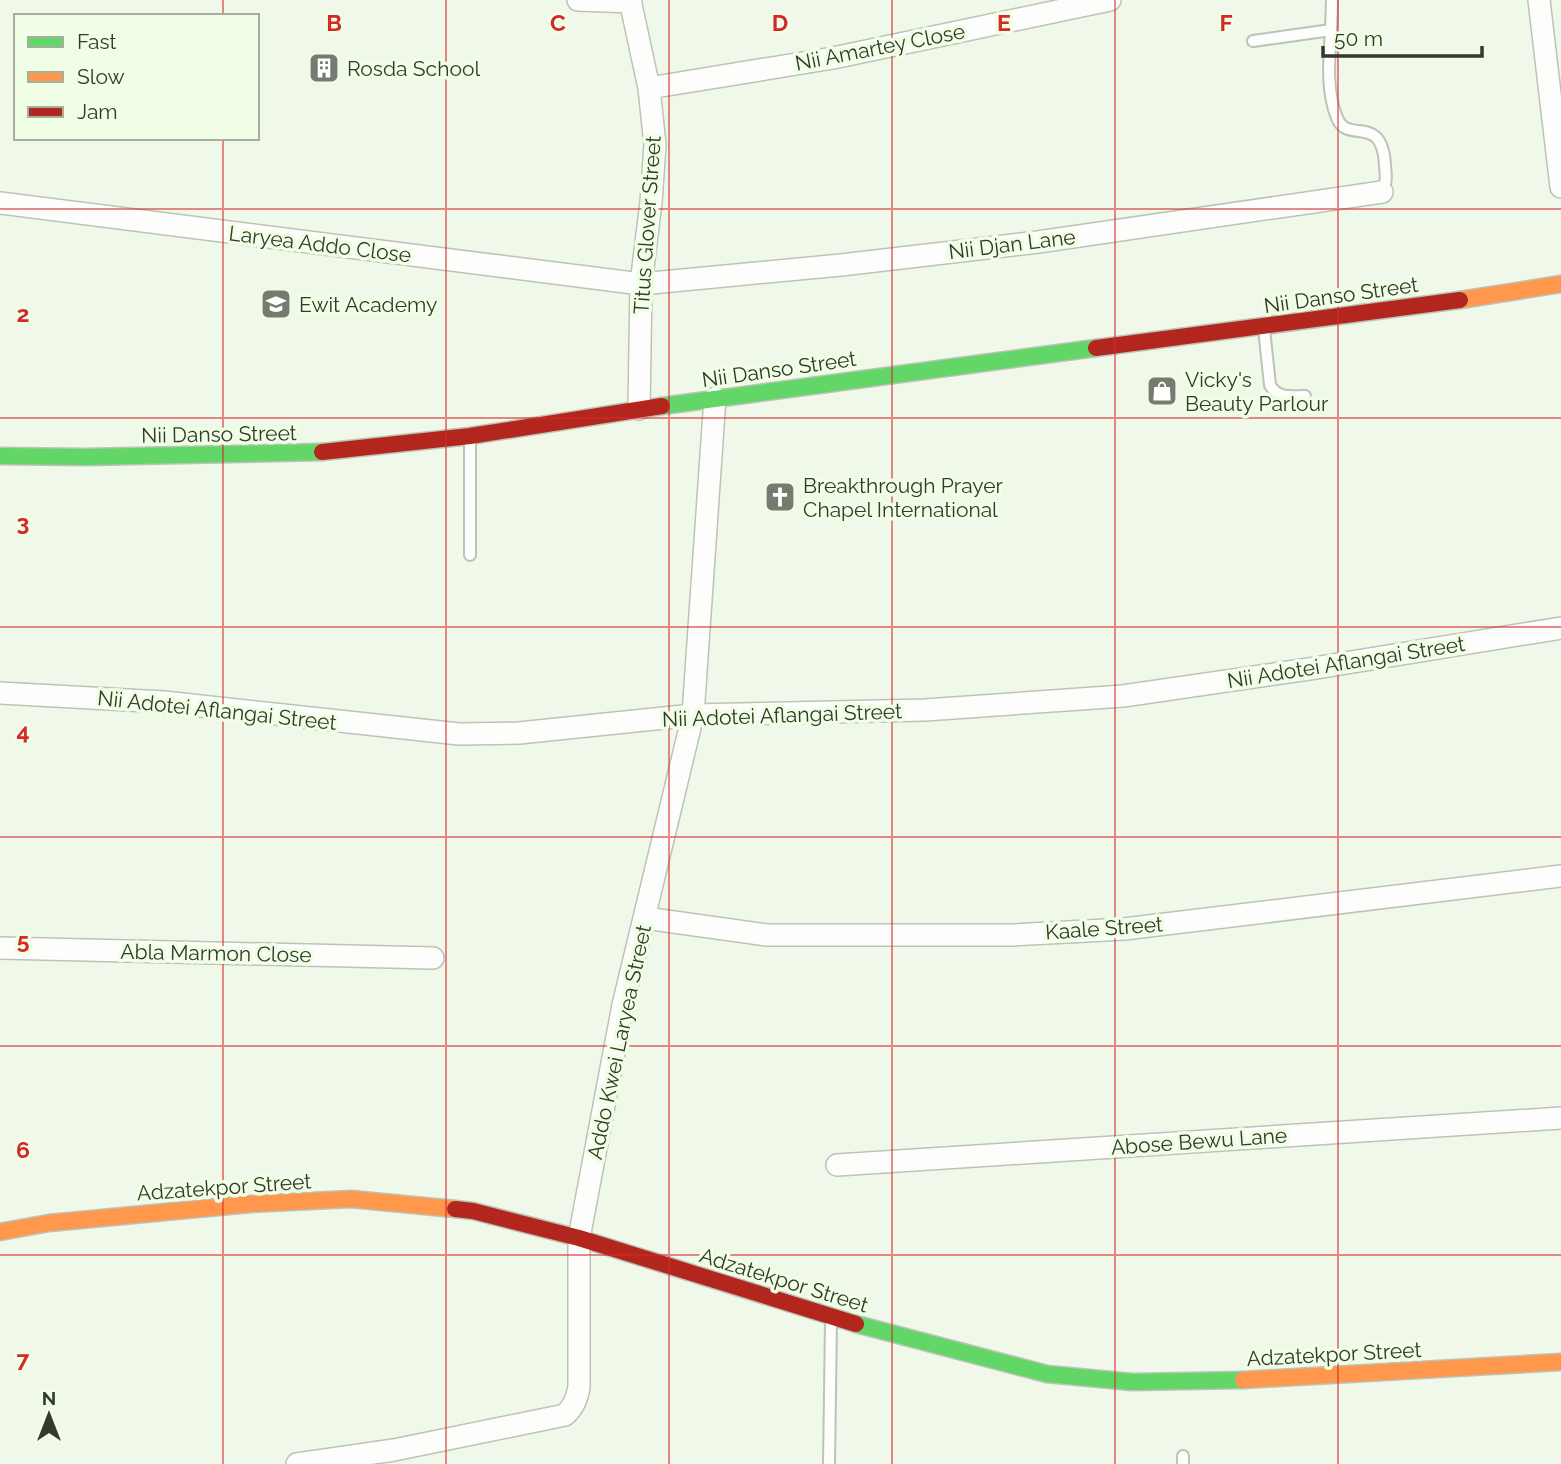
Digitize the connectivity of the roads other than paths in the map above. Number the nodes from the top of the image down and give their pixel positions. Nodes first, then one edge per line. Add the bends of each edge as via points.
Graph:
1 (578, 0) edge
2 (1110, 0) edge
3 (1332, 0) edge
4 (1539, 0) edge
5 (631, 1) edge
6 (1086, 2) edge
7 (1331, 30) junction
8 (1253, 41) dead end
9 (649, 88) junction
10 (1561, 187) edge
11 (1382, 192) joint
12 (0, 203) edge
13 (641, 284) junction
14 (1561, 284) edge
15 (1264, 327) junction
16 (1305, 396) dead end
17 (715, 398) junction
18 (639, 409) junction
19 (470, 436) junction
20 (0, 456) edge
21 (470, 555) dead end
22 (1561, 628) edge
23 (0, 693) edge
24 (693, 715) junction
25 (1561, 876) edge
26 (645, 918) junction
27 (0, 948) edge
28 (433, 958) dead end
29 (1561, 1118) edge
30 (837, 1165) dead end
31 (0, 1232) edge
32 (579, 1238) junction
33 (831, 1318) junction
34 (1561, 1363) edge
35 (297, 1464) edge
36 (829, 1464) edge

1 - 5 street
2 - 6 street, Nii Amartey Close
3 - 7 lane
4 - 10 street
5 - 9 street, Titus Glover Street
6 - 9 street, Nii Amartey Close via 832,58
7 - 8 lane
7 - 11 lane via 1330,88 1338,121 1380,139 1386,180
9 - 13 street, Titus Glover Street via 655,145
11 - 13 street, Nii Djan Lane via 1038,242
12 - 13 street, Laryea Addo Close
13 - 18 street, Titus Glover Street
14 - 15 street, Nii Danso Street
15 - 16 lane via 1274,393
15 - 17 street, Nii Danso Street
17 - 18 street, Nii Danso Street
17 - 24 street, Addo Kwei Laryea Street
18 - 19 street, Nii Danso Street
19 - 20 street, Nii Danso Street via 333,452
19 - 21 lane
22 - 24 street, Nii Adotei Aflangai Street via 1124,696 925,710
23 - 24 street, Nii Adotei Aflangai Street via 164,702 459,734 519,733
24 - 26 street, Addo Kwei Laryea Street
25 - 26 street, Kaale Street via 1124,929 1012,935 768,935
26 - 32 street, Addo Kwei Laryea Street via 623,1005
27 - 28 street, Abla Marmon Close
29 - 30 street, Abose Bewu Lane
31 - 32 street, Adzatekpor Street via 63,1221 351,1199 473,1211
32 - 33 street, Adzatekpor Street
32 - 35 street, Addo Kwei Laryea Street via 579,1387 572,1409 565,1415 394,1450
33 - 34 street, Adzatekpor Street via 1048,1374 1132,1382 1283,1379
33 - 36 lane

